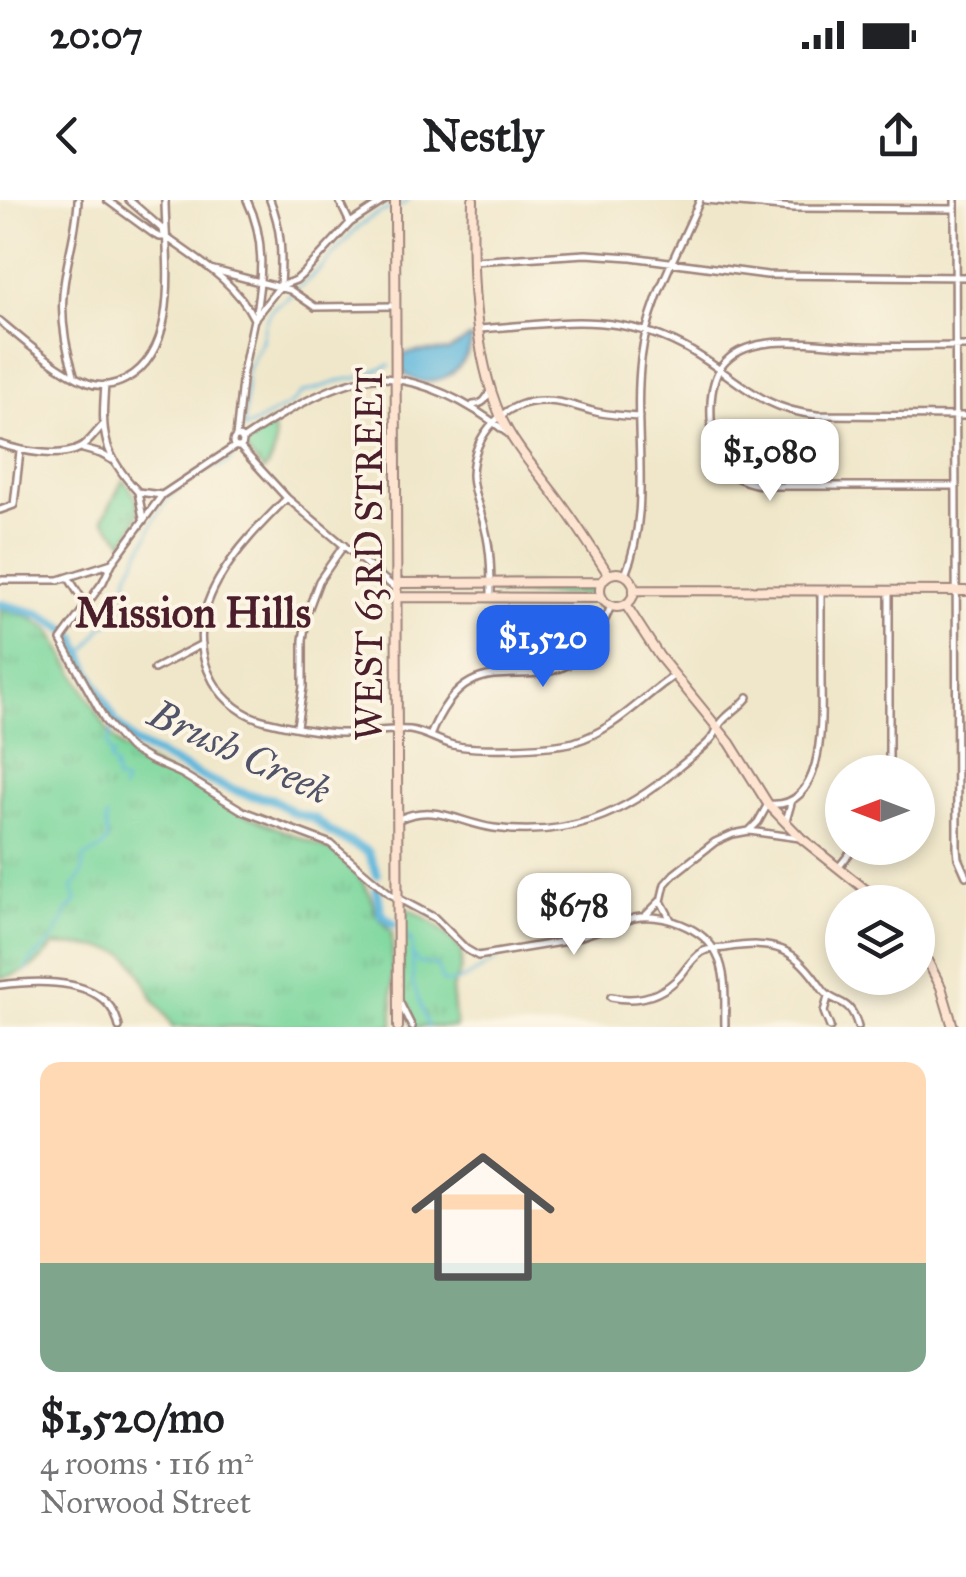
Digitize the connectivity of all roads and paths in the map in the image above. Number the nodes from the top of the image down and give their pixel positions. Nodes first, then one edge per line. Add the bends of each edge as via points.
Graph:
1 (78, 200) edge
2 (107, 200) edge
3 (130, 200) edge
4 (165, 200) edge
5 (247, 200) edge
6 (270, 200) edge
7 (339, 200) edge
8 (385, 200) edge
9 (395, 200) edge
10 (473, 200) edge
11 (703, 200) edge
12 (955, 200) edge
13 (955, 209) junction
14 (350, 223) junction
15 (166, 236) junction
16 (472, 261) junction
17 (672, 263) junction
18 (210, 269) junction
19 (966, 277) edge
20 (955, 278) junction
21 (261, 282) junction
22 (280, 286) junction
23 (395, 306) junction
24 (254, 320) junction
25 (0, 321) edge
26 (479, 329) junction
27 (647, 331) junction
28 (955, 346) junction
29 (966, 346) edge
30 (68, 356) junction
31 (58, 365) junction
32 (719, 370) junction
33 (74, 374) junction
34 (396, 381) junction
35 (105, 385) junction
36 (491, 389) junction
37 (470, 405) junction
38 (956, 416) junction
39 (966, 416) edge
40 (497, 418) junction
41 (639, 418) junction
42 (102, 425) junction
43 (238, 443) junction
44 (0, 444) edge
45 (82, 448) junction
46 (20, 451) junction
47 (112, 460) junction
48 (956, 486) junction
49 (138, 492) junction
50 (162, 495) junction
51 (287, 498) junction
52 (0, 510) edge
53 (144, 521) junction
54 (344, 546) junction
55 (112, 563) junction
56 (625, 575) junction
57 (69, 578) junction
58 (606, 579) junction
59 (0, 580) edge
60 (491, 583) junction
61 (396, 590) junction
62 (634, 590) junction
63 (821, 591) junction
64 (888, 591) junction
65 (961, 591) edge
66 (491, 598) junction
67 (602, 598) junction
68 (626, 604) junction
69 (611, 606) junction
70 (87, 607) junction
71 (202, 644) junction
72 (154, 668) dead end
73 (676, 676) junction
74 (748, 697) dead end
75 (297, 726) junction
76 (718, 728) junction
77 (397, 730) junction
78 (430, 736) junction
79 (888, 755) edge
80 (792, 800) junction
81 (768, 804) junction
82 (397, 806) junction
83 (410, 814) junction
84 (398, 820) junction
85 (786, 823) junction
86 (749, 831) junction
87 (801, 838) junction
88 (840, 865) edge
89 (838, 868) junction
90 (966, 876) edge
91 (860, 885) edge
92 (398, 896) junction
93 (661, 901) junction
94 (644, 916) junction
95 (671, 920) junction
96 (713, 949) junction
97 (935, 974) edge
98 (0, 985) edge
99 (611, 996) dead end
100 (828, 997) junction
101 (397, 998) junction
102 (119, 1027) edge
103 (398, 1027) edge
104 (412, 1027) edge
105 (725, 1027) edge
106 (830, 1027) edge
107 (858, 1027) edge
108 (952, 1027) edge

1 - 30 street via 62,295
2 - 15 street
3 - 15 street
4 - 15 street
5 - 21 street via 258,231
6 - 22 street via 282,246
7 - 14 street
8 - 14 street
9 - 23 street, WEST 63RD STREET
10 - 16 street
11 - 13 street
11 - 17 street
12 - 13 street
13 - 20 street
14 - 22 street via 312,266
15 - 18 street
15 - 35 street via 160,340 141,368
16 - 17 street via 586,254
16 - 26 street
17 - 20 street via 768,275
17 - 27 street
18 - 21 street
18 - 24 street via 239,293
19 - 20 street
20 - 28 street
21 - 22 street
21 - 24 street
22 - 23 street via 315,307
22 - 24 street
23 - 34 street, WEST 63RD STREET
24 - 43 street via 242,372
25 - 31 street
26 - 27 street via 594,321
26 - 36 street
27 - 32 street
27 - 41 street
28 - 29 street
28 - 32 street via 771,343 728,358
28 - 38 street
30 - 31 street
30 - 33 street
31 - 33 street
32 - 38 street via 756,397 794,412
32 - 48 street via 714,447 734,478 766,486
33 - 35 street
34 - 37 street
34 - 43 street via 364,380 334,390
34 - 61 street, WEST 63RD STREET
35 - 42 street
36 - 37 street via 486,400
36 - 40 street
37 - 40 street
38 - 39 street
38 - 48 street
40 - 41 street via 548,400
40 - 58 street via 571,516
40 - 60 street via 476,450 472,474
41 - 56 street via 638,533
42 - 45 street
42 - 47 street
43 - 50 street
43 - 51 street
44 - 46 street
45 - 46 street
45 - 47 street
46 - 52 street via 14,505
47 - 49 street
48 - 65 street
49 - 50 street
49 - 53 street
50 - 53 street
51 - 54 street
51 - 71 street via 223,572 204,614
53 - 55 street
54 - 61 street
54 - 75 street via 307,613
55 - 57 street
55 - 70 street
56 - 58 street
56 - 62 street
57 - 59 street
57 - 70 street
58 - 60 street
58 - 67 street
60 - 61 street
60 - 66 street
61 - 66 street
61 - 77 street, WEST 63RD STREET
62 - 63 street
62 - 68 street
63 - 64 street
63 - 80 street via 821,742 813,771
64 - 65 street
64 - 79 street
65 - 90 street via 957,848
66 - 67 street
67 - 69 street
68 - 69 street
68 - 73 street
69 - 78 street via 592,644 573,662 473,680 450,700
70 - 92 street via 61,640 118,738 244,810 332,844
71 - 72 street
71 - 75 street via 212,680 234,706 264,721
73 - 76 street
73 - 78 street via 613,724 574,742 474,747
74 - 76 street
75 - 77 street via 342,733
76 - 81 street
76 - 83 street via 648,793 589,822 501,829 444,814
77 - 78 street
77 - 82 street, WEST 63RD STREET
80 - 81 street
80 - 85 street
81 - 85 street
81 - 86 street
82 - 83 street
82 - 84 street, WEST 63RD STREET
83 - 84 street
84 - 92 street, WEST 63RD STREET
85 - 87 street
86 - 87 street
86 - 93 street via 724,837 684,865 669,879
87 - 89 street
88 - 89 street
89 - 91 street
92 - 94 street via 478,956 567,942
92 - 101 street, WEST 63RD STREET
93 - 94 street
93 - 95 street
94 - 95 street
95 - 96 street
96 - 99 street via 661,992
96 - 100 street via 779,948 810,969
96 - 105 street via 724,982
97 - 108 street
98 - 102 street via 88,990 108,1004
100 - 106 street
100 - 107 street via 845,1002
101 - 103 street, WEST 63RD STREET
101 - 104 street

